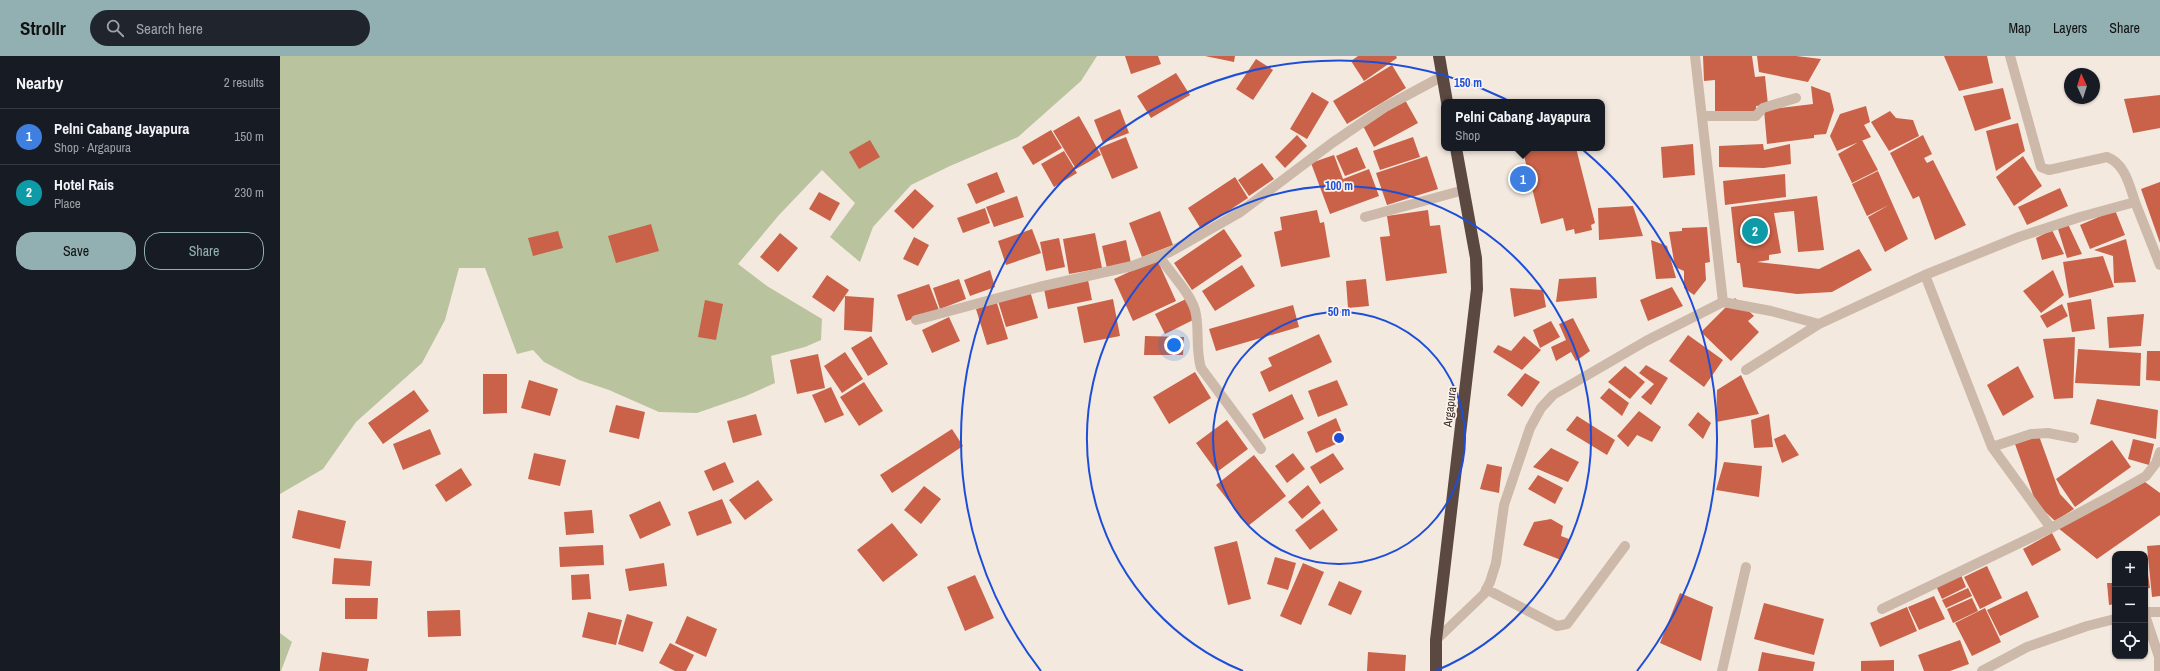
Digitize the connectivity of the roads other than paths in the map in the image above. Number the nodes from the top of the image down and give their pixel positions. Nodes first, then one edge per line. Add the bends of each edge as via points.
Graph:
1 (1439, 56) edge
2 (1695, 56) edge
3 (2010, 56) edge
4 (1441, 77) junction
5 (1796, 98) dead end
6 (1446, 99) edge
7 (1702, 116) junction
8 (1457, 151) edge
9 (1464, 190) junction
10 (2136, 202) junction
11 (1365, 217) dead end
12 (1159, 256) junction
13 (2160, 265) edge
14 (1925, 275) junction
15 (1723, 302) junction
16 (916, 320) dead end
17 (1819, 324) junction
18 (1746, 370) dead end
19 (2074, 438) dead end
20 (1992, 447) junction
21 (1261, 449) dead end
22 (2160, 452) edge
23 (2052, 528) junction
24 (1625, 546) dead end
25 (1746, 567) dead end
26 (1486, 589) junction
27 (1882, 609) dead end
28 (2148, 612) edge
29 (2160, 612) edge
30 (2112, 620) edge
31 (2148, 623) edge
32 (1436, 640) junction
33 (1436, 671) edge
34 (1722, 671) edge
35 (1982, 671) edge
36 (2159, 671) edge

1 - 4 highway
2 - 7 street
3 - 10 street via 2041,167 2049,170 2107,157 2115,160 2124,172
4 - 6 highway
4 - 12 street via 1385,107 1332,143 1239,213
5 - 7 street via 1763,108 1756,116
7 - 15 street
8 - 9 highway, Argapura
9 - 11 street
9 - 32 highway, Argapura via 1476,258 1476,303
10 - 13 street
10 - 14 street via 2019,236
12 - 16 street via 1132,266 1039,287
12 - 21 street via 1195,311 1201,368
14 - 17 street
14 - 20 street
15 - 17 street
15 - 26 street via 1646,341 1553,395 1542,408 1530,428 1504,505 1496,563
17 - 18 street
19 - 20 street via 2048,433 2031,434
20 - 23 street
22 - 23 street via 2156,464 2146,476
23 - 27 street
24 - 26 street via 1567,624 1557,626
25 - 34 street
26 - 32 street
28 - 29 street
30 - 35 street via 2027,647
31 - 36 street via 2159,657
32 - 33 highway, Argapura

